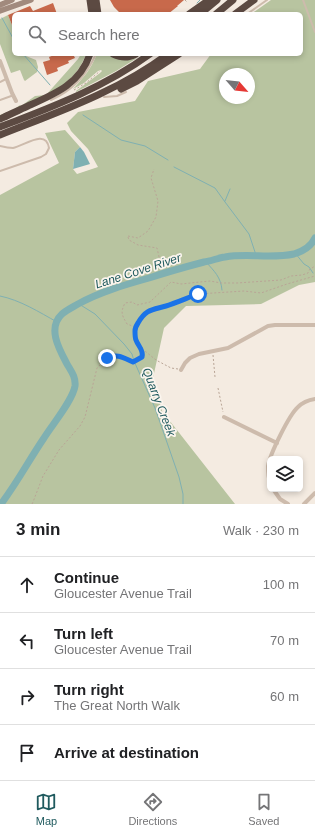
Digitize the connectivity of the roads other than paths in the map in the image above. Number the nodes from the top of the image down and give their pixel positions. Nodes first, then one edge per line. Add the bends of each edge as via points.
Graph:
1 (12, 0) edge
2 (31, 0) edge
3 (90, 0) edge
4 (96, 0) edge
5 (209, 0) edge
6 (217, 0) edge
7 (233, 0) edge
8 (254, 0) edge
9 (267, 0) edge
10 (303, 0) edge
11 (0, 5) edge
12 (0, 11) edge
13 (92, 12) edge
14 (98, 12) edge
15 (192, 12) edge
16 (202, 12) edge
17 (218, 12) edge
18 (238, 12) edge
19 (250, 12) edge
20 (315, 32) edge
21 (89, 56) edge
22 (95, 56) edge
23 (118, 56) edge
24 (131, 56) edge
25 (147, 56) edge
26 (165, 56) edge
27 (176, 56) edge
28 (0, 61) edge
29 (7, 78) junction
30 (0, 82) edge
31 (126, 92) dead end
32 (14, 95) junction
33 (104, 98) junction
34 (1, 99) edge
35 (51, 100) dead end
36 (88, 100) junction
37 (16, 101) dead end
38 (0, 119) edge
39 (0, 127) edge
40 (0, 135) edge
41 (0, 146) edge
42 (0, 171) edge
43 (315, 325) edge
44 (180, 370) road end
45 (315, 399) edge
46 (224, 417) road end
47 (277, 443) junction
48 (271, 456) edge
49 (275, 492) edge
50 (315, 492) edge
51 (288, 504) edge
52 (304, 504) edge

1 - 11 main road
2 - 12 main road
3 - 13 highway
4 - 14 highway
5 - 15 highway
6 - 16 highway
7 - 17 highway
8 - 18 highway
9 - 19 lane
10 - 20 lane
21 - 38 highway via 85,67 67,86
22 - 35 lane via 87,71 70,90
23 - 24 highway
25 - 39 highway via 88,91
26 - 36 highway via 137,75
27 - 33 highway
28 - 29 street
29 - 30 lane
29 - 32 street
31 - 33 lane
32 - 34 lane
32 - 37 street
33 - 36 highway
36 - 40 highway
41 - 42 lane via 14,148 38,138 45,140 49,148 41,157
43 - 44 street via 268,326 228,348 190,358
45 - 47 street via 305,402 290,416
46 - 47 street
47 - 48 street
49 - 51 street
50 - 52 street

